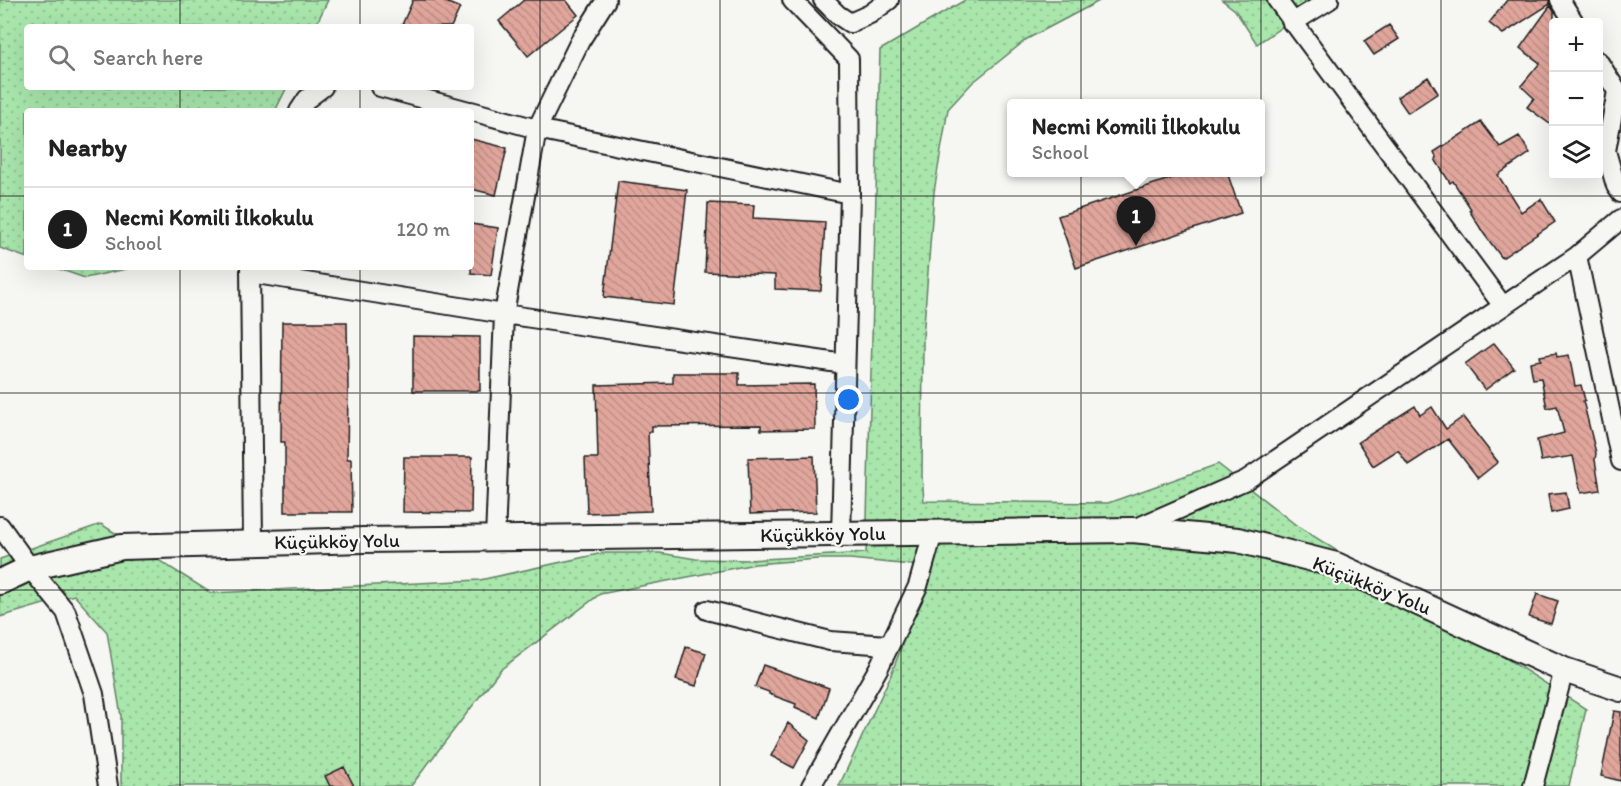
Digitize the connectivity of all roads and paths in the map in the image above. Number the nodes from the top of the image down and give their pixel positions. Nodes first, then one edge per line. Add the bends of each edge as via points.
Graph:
1 (606, 0) edge
2 (792, 0) edge
3 (823, 0) edge
4 (889, 0) edge
5 (1277, 0) edge
6 (1329, 0) edge
7 (1560, 0) edge
8 (1571, 18) edge
9 (1292, 23) junction
10 (1603, 66) edge
11 (1619, 85) edge
12 (319, 90) edge
13 (391, 90) edge
14 (301, 108) edge
15 (459, 108) edge
16 (474, 112) edge
17 (537, 129) junction
18 (1621, 193) edge
19 (850, 194) junction
20 (1621, 219) edge
21 (1577, 256) junction
22 (250, 270) edge
23 (1503, 306) junction
24 (504, 314) junction
25 (845, 364) junction
26 (1621, 461) edge
27 (0, 526) edge
28 (1132, 530) junction
29 (933, 533) junction
30 (841, 534) junction
31 (495, 539) junction
32 (253, 543) junction
33 (30, 568) junction
34 (0, 582) edge
35 (707, 610) dead end
36 (888, 645) junction
37 (1564, 670) junction
38 (1621, 689) edge
39 (108, 786) edge
40 (811, 786) edge
41 (1533, 786) edge

1 - 17 street via 580,41
2 - 19 street via 849,58
3 - 4 street via 850,23
5 - 9 street
6 - 9 street
7 - 8 street
9 - 23 street
10 - 11 street
11 - 18 street via 1606,151
12 - 14 street
13 - 15 street
16 - 17 street
17 - 19 street
17 - 24 street
19 - 25 street
20 - 21 street
21 - 23 street
21 - 26 street
22 - 24 street
22 - 32 street
23 - 28 street via 1246,480
24 - 25 street
24 - 31 street
25 - 30 street
27 - 33 street
28 - 29 main road, Küçükköy Yolu
28 - 37 main road, Küçükköy Yolu via 1238,540 1336,566
29 - 30 main road, Küçükköy Yolu
29 - 36 street via 918,586
30 - 31 main road, Küçükköy Yolu
31 - 32 main road, Küçükköy Yolu
32 - 33 main road, Küçükköy Yolu via 122,547
33 - 34 main road, Küçükköy Yolu
33 - 39 street via 66,612 94,694
35 - 36 street via 830,641
36 - 40 street
37 - 38 main road, Küçükköy Yolu
37 - 41 street

